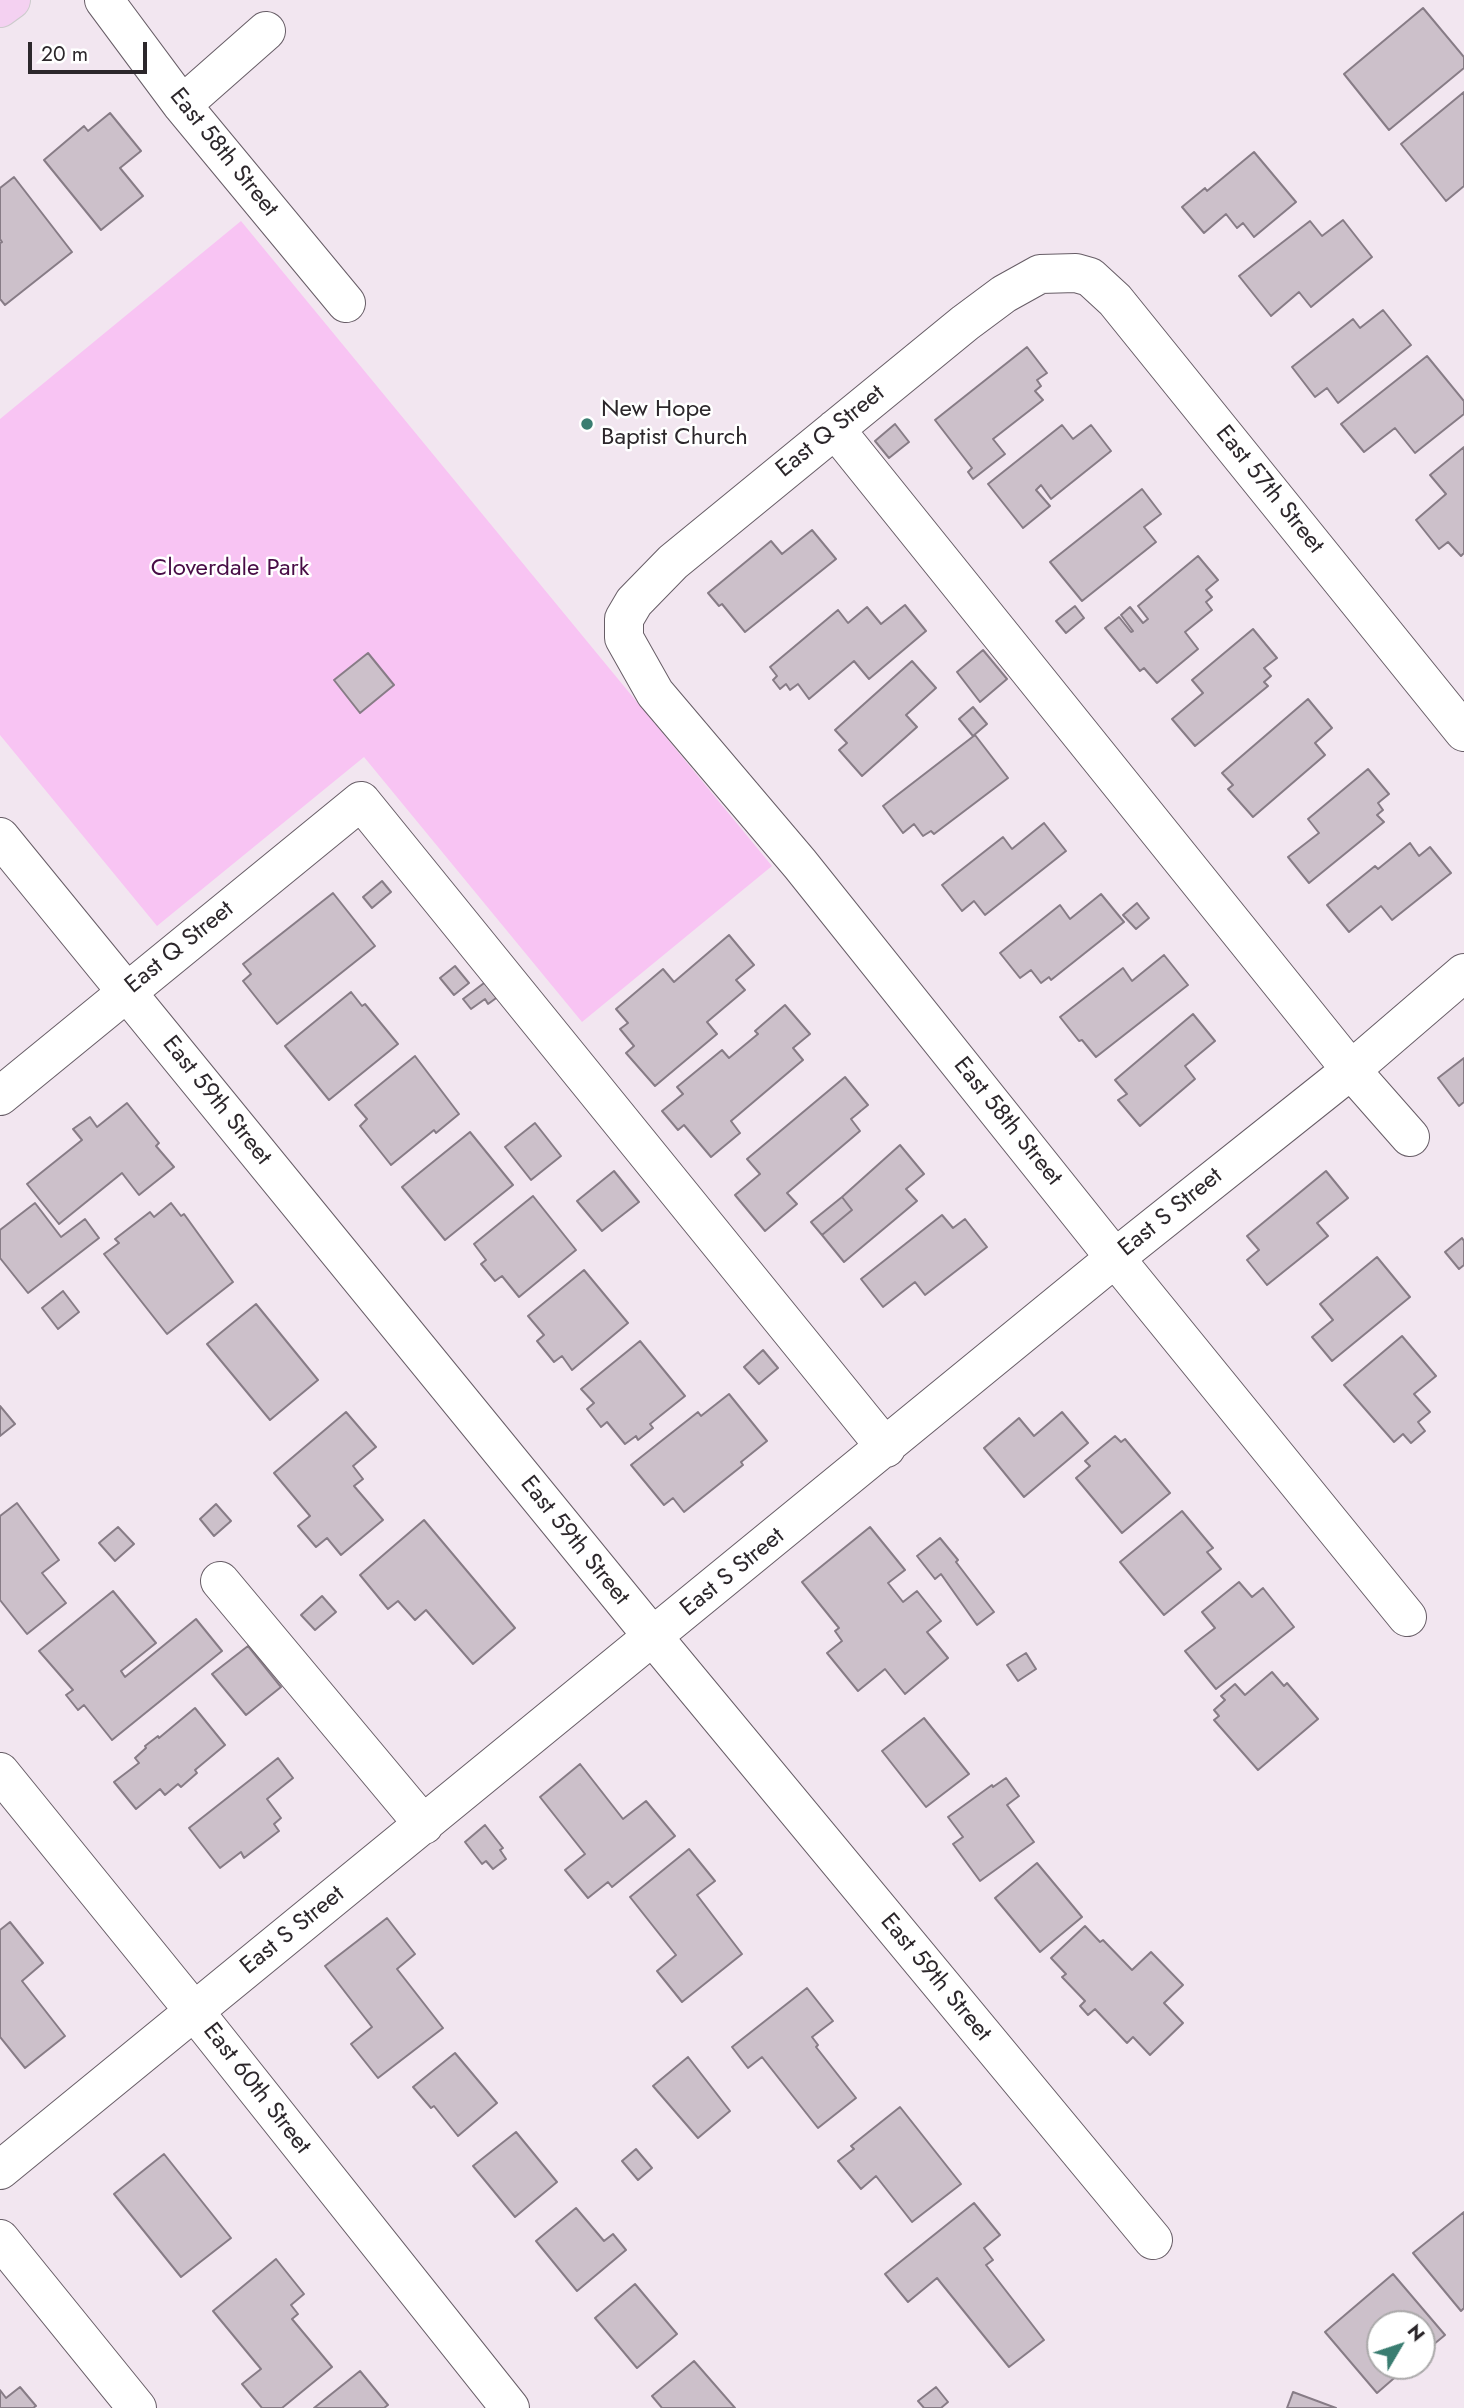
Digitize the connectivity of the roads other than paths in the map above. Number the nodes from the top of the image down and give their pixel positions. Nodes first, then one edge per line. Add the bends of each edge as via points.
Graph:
1 (11, 0) edge
2 (104, 0) edge
3 (0, 8) edge
4 (266, 31) dead end
5 (182, 105) junction
6 (1058, 272) joint
7 (346, 303) dead end
8 (835, 429) junction
9 (624, 619) joint
10 (1464, 732) edge
11 (0, 837) edge
12 (1464, 973) edge
13 (126, 992) junction
14 (1351, 1070) junction
15 (0, 1096) edge
16 (1409, 1137) dead end
17 (1115, 1258) junction
18 (886, 1448) junction
19 (219, 1581) dead end
20 (1407, 1617) dead end
21 (654, 1638) junction
22 (0, 1772) edge
23 (424, 1825) junction
24 (194, 2011) junction
25 (0, 2170) edge
26 (0, 2239) edge
27 (1153, 2240) dead end
28 (137, 2408) edge
29 (510, 2408) edge

1 - 3 main road
2 - 5 street, East 58th Street
4 - 5 street
5 - 7 street, East 58th Street
6 - 8 street, East Q Street via 1040,275 1004,294
6 - 10 street, East 57th Street via 1090,277 1115,300
8 - 9 street, East Q Street via 673,562
8 - 14 street
9 - 17 street, East 58th Street via 624,638 655,693 800,864
11 - 13 street, East 59th Street
12 - 14 street, East S Street
13 - 15 street, East Q Street
13 - 18 street, East Q Street via 360,801
13 - 21 street, East 59th Street
14 - 16 street
14 - 17 street, East S Street
17 - 18 street, East S Street
17 - 20 street, East 58th Street
18 - 21 street, East S Street
19 - 23 street
21 - 23 street, East S Street
21 - 27 street, East 59th Street
22 - 24 street, East 60th Street
23 - 24 street, East S Street
24 - 25 street, East S Street
24 - 29 street, East 60th Street
26 - 28 street

